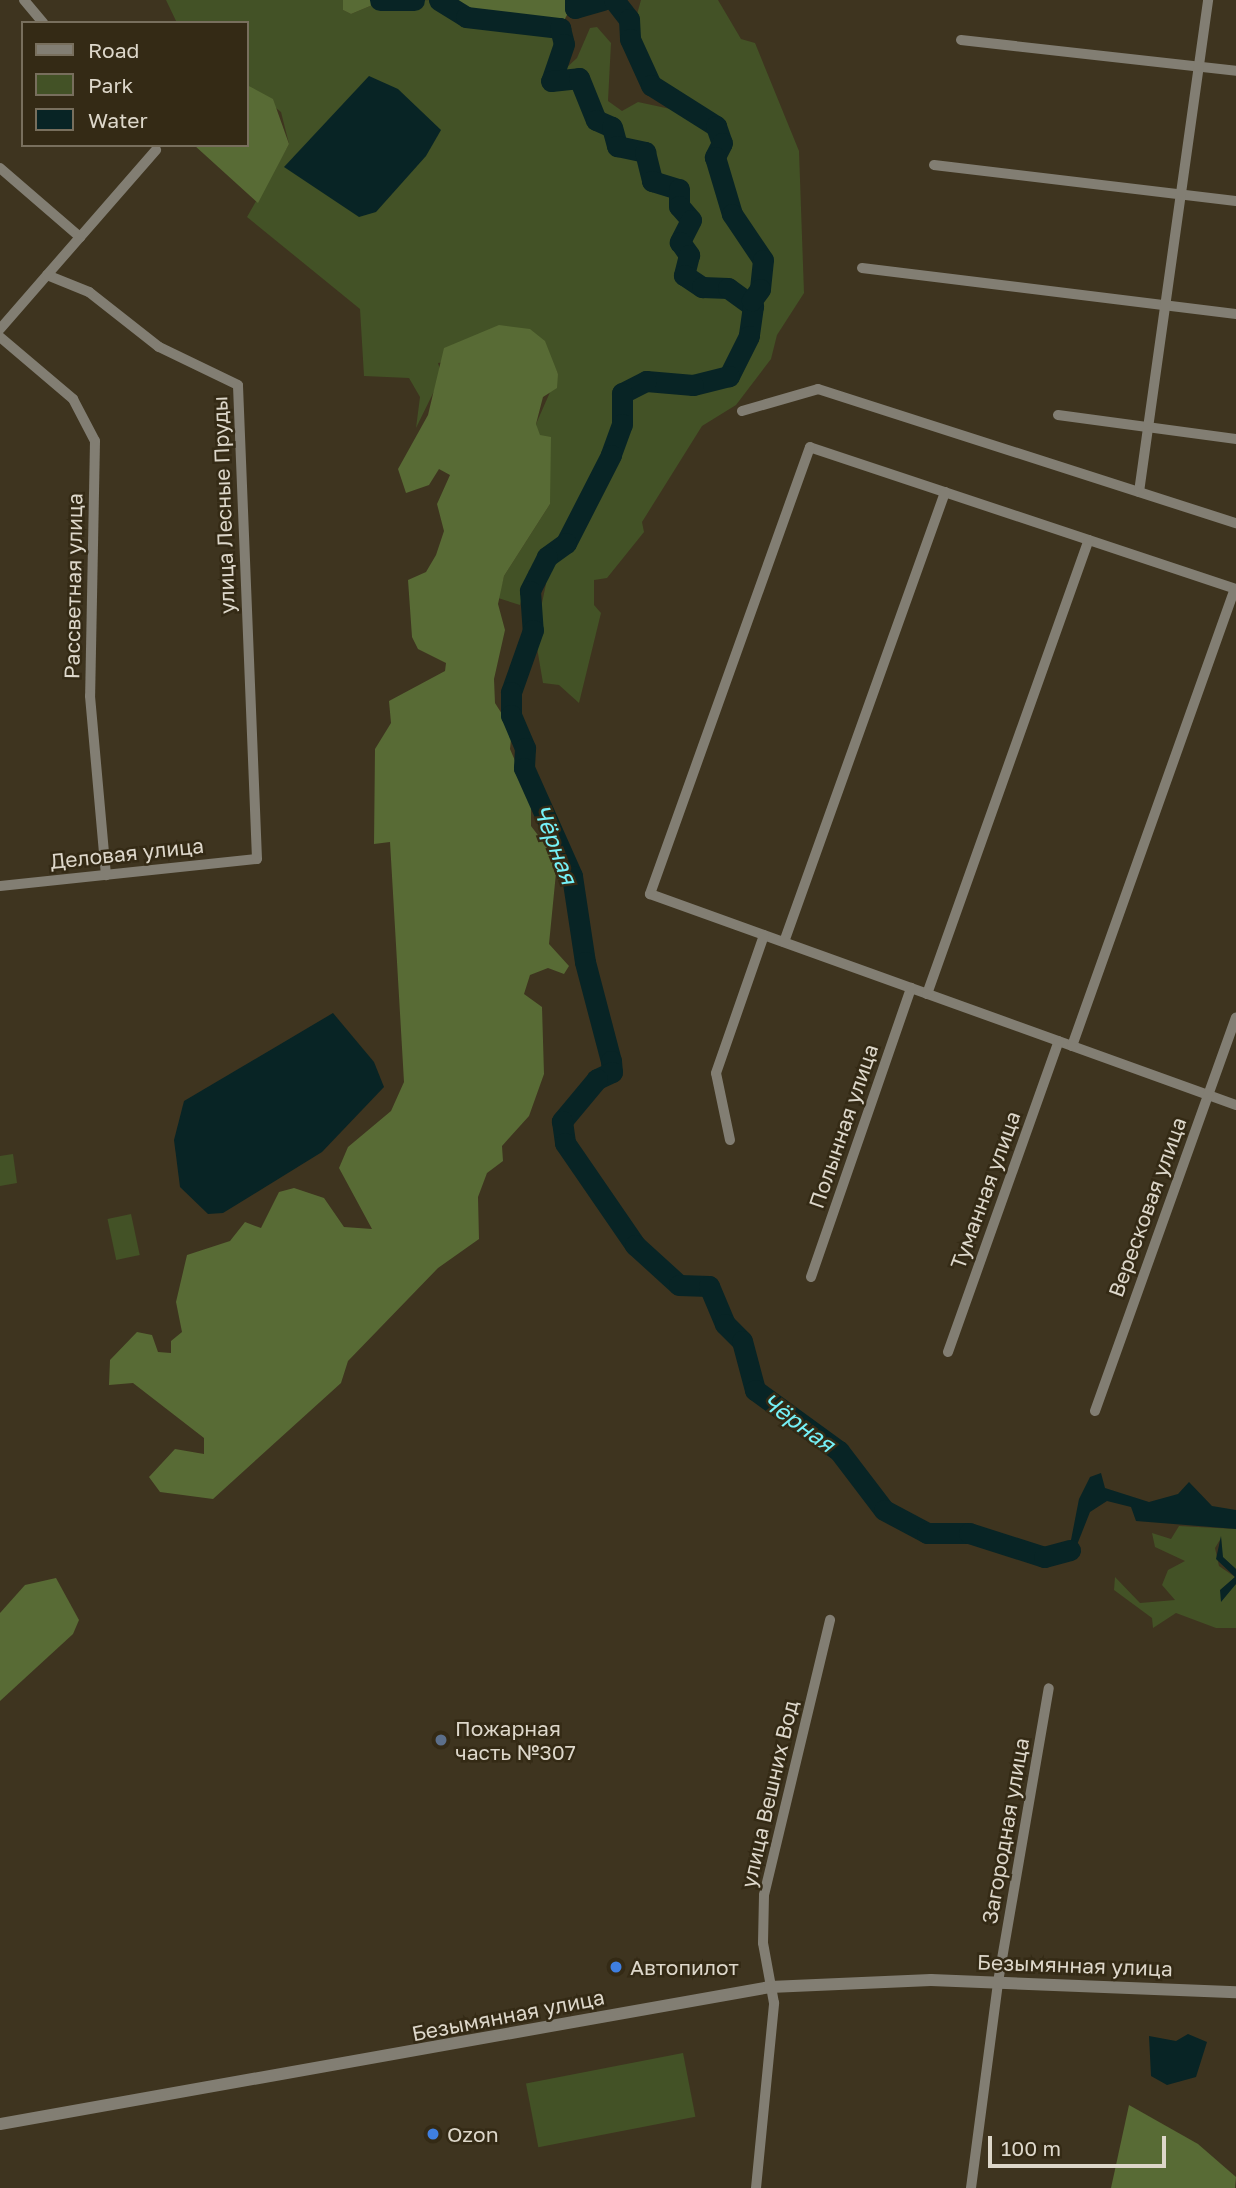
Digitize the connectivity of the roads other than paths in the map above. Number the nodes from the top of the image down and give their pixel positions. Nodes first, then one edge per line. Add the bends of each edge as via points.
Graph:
1 (24, 0) edge
2 (1208, 0) edge
3 (41, 21) edge
4 (961, 40) dead end
5 (1199, 67) junction
6 (1236, 72) edge
7 (156, 150) dead end
8 (934, 165) dead end
9 (0, 168) edge
10 (1182, 195) junction
11 (1236, 201) edge
12 (80, 237) junction
13 (862, 268) dead end
14 (47, 275) junction
15 (1168, 305) junction
16 (1236, 314) edge
17 (0, 329) edge
18 (0, 337) edge
19 (742, 411) dead end
20 (1058, 415) dead end
21 (1151, 429) junction
22 (1236, 439) edge
23 (946, 492) junction
24 (1139, 492) junction
25 (1236, 523) edge
26 (1089, 540) junction
27 (1236, 589) edge
28 (257, 859) joint
29 (106, 875) junction
30 (0, 886) edge
31 (764, 935) junction
32 (785, 942) junction
33 (911, 988) junction
34 (927, 994) junction
35 (1236, 1017) edge
36 (1059, 1041) junction
37 (1072, 1046) junction
38 (1208, 1095) junction
39 (1236, 1105) edge
40 (730, 1140) dead end
41 (811, 1277) dead end
42 (948, 1352) dead end
43 (1095, 1411) dead end
44 (830, 1620) dead end
45 (1049, 1688) dead end
46 (998, 1982) junction
47 (770, 1987) junction
48 (1236, 1992) edge
49 (0, 2124) edge
50 (756, 2188) edge
51 (971, 2188) edge

1 - 3 street
2 - 5 street
4 - 5 street
5 - 6 street
5 - 10 street
7 - 12 street
8 - 10 street
9 - 12 street
10 - 11 street
10 - 15 street
12 - 14 street
13 - 15 street
14 - 17 street
14 - 28 street, улица Лесные Пруды via 89,292 159,347 238,385
15 - 16 street
15 - 21 street
18 - 29 street, Рассветная улица via 73,399 94,440 90,696
19 - 24 street via 818,388
20 - 21 street
21 - 22 street
21 - 24 street
23 - 26 street
23 - 31 street via 810,447 650,894
23 - 32 street
24 - 25 street
26 - 27 street
26 - 34 street
27 - 37 street
28 - 29 street, Деловая улица
29 - 30 street, Деловая улица
31 - 32 street
31 - 40 street via 716,1073
32 - 33 street
33 - 34 street
33 - 41 street, Полынная улица
34 - 36 street
35 - 38 street, Вересковая улица
36 - 37 street
36 - 42 street, Туманная улица
37 - 38 street
38 - 39 street
38 - 43 street, Вересковая улица
44 - 47 street, улица Вешних Вод via 764,1895
45 - 46 street, Загородная улица
46 - 47 street, Безымянная улица via 870,1979
46 - 48 street, Безымянная улица
46 - 51 street, Загородная улица
47 - 49 street, Безымянная улица
47 - 50 street, улица Вешних Вод via 774,2003

